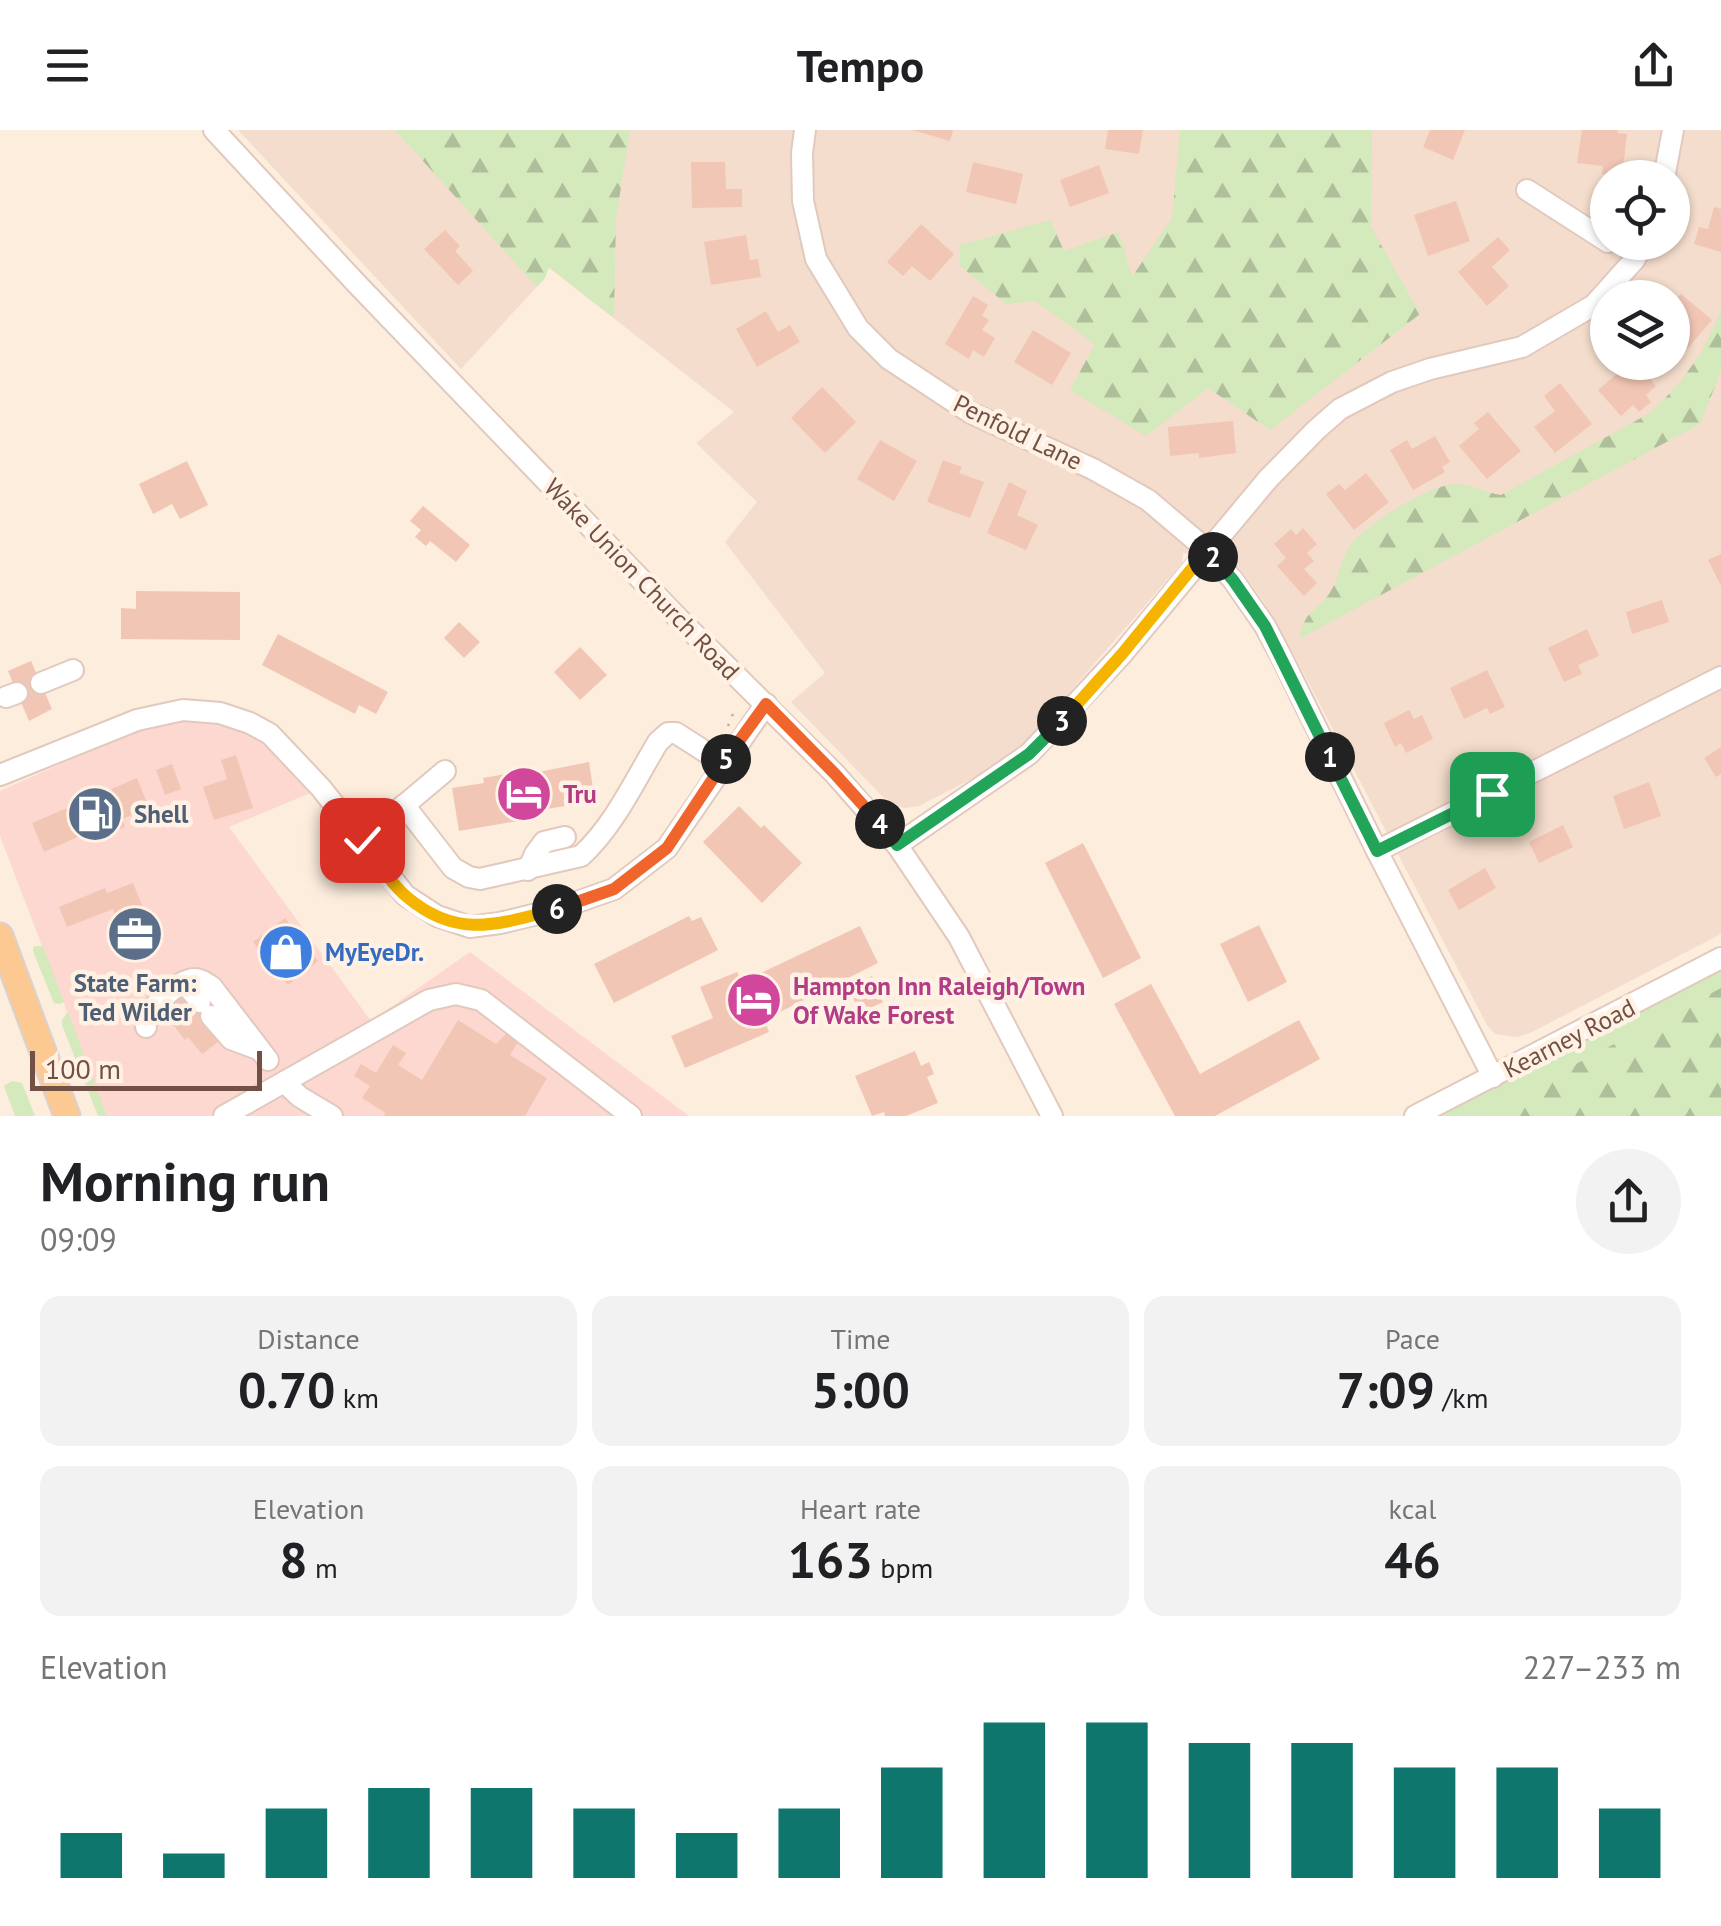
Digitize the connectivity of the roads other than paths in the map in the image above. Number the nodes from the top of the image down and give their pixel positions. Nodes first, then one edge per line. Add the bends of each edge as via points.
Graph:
1 (214, 130) edge
2 (805, 130) edge
3 (1674, 130) edge
4 (1668, 160) edge
5 (1527, 190) dead end
6 (1590, 230) edge
7 (1632, 260) edge
8 (1207, 550) junction
9 (73, 670) dead end
10 (1721, 677) edge
11 (41, 683) dead end
12 (766, 704) junction
13 (723, 763) junction
14 (445, 771) dead end
15 (0, 776) edge
16 (404, 805) junction
17 (607, 827) junction
18 (362, 840) junction
19 (897, 845) junction
20 (1377, 851) junction
21 (528, 870) junction
22 (3, 953) edge
23 (1721, 958) edge
24 (184, 982) junction
25 (146, 1027) dead end
26 (1494, 1077) junction
27 (284, 1082) junction
28 (67, 1116) edge
29 (224, 1116) edge
30 (332, 1116) edge
31 (631, 1116) edge
32 (1052, 1116) edge
33 (1416, 1116) edge

1 - 12 street, Wake Union Church Road
2 - 8 street, Penfold Lane via 802,201 816,259 858,328 890,359 971,413 1148,500
3 - 4 street
5 - 6 street
7 - 8 street via 1594,306 1522,347 1430,369 1340,409
8 - 19 street via 1029,754
8 - 20 street, Penfold Lane via 1265,626
9 - 11 street
10 - 20 street
12 - 13 street
12 - 19 street, Wake Union Church Road
13 - 17 street via 668,733
13 - 18 street via 667,848 614,889 500,923 470,926 437,916 405,896
14 - 16 street
15 - 18 street via 137,720 204,710 270,734
16 - 18 street
16 - 21 street via 460,874 480,879
17 - 21 street via 581,856
17 - 21 street via 544,842
19 - 32 street, Wake Union Church Road via 959,937
20 - 26 street, Penfold Lane
22 - 28 main road
23 - 26 street, Kearney Road
24 - 24 street via 206,982 264,1055 231,1039
24 - 25 street via 150,1011
26 - 33 street, Kearney Road
27 - 29 street
27 - 30 street
27 - 31 street via 429,1000 456,994 482,1000

